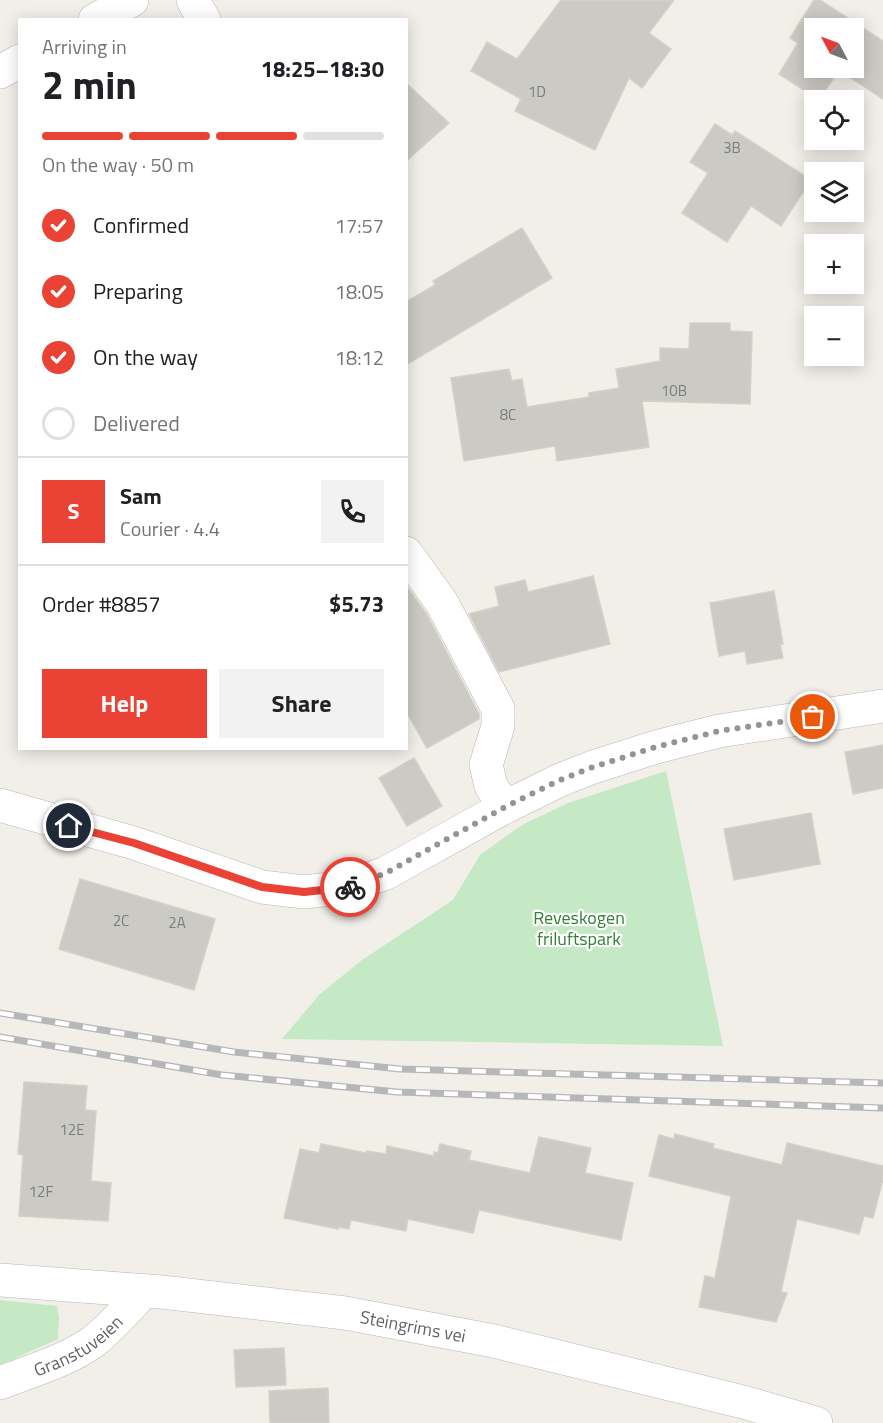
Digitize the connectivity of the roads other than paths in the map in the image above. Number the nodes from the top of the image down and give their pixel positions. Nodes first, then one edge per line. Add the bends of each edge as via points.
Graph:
1 (132, 0) edge
2 (192, 0) edge
3 (101, 18) edge
4 (203, 18) edge
5 (18, 62) edge
6 (0, 72) edge
7 (408, 556) edge
8 (883, 706) edge
9 (0, 805) edge
10 (505, 807) junction
11 (0, 1280) edge
12 (144, 1291) junction
13 (0, 1383) edge
14 (816, 1423) edge

1 - 3 street
2 - 4 street
5 - 6 street
7 - 10 street via 442,603 498,709 498,726 486,765 491,786
8 - 10 street via 719,731 656,747 560,780
9 - 10 street via 134,843 262,887 304,892 348,887 386,873
11 - 12 street, Steingrims vei
12 - 13 street, Granstuveien via 92,1342
12 - 14 street, Steingrims vei via 345,1313 494,1341

